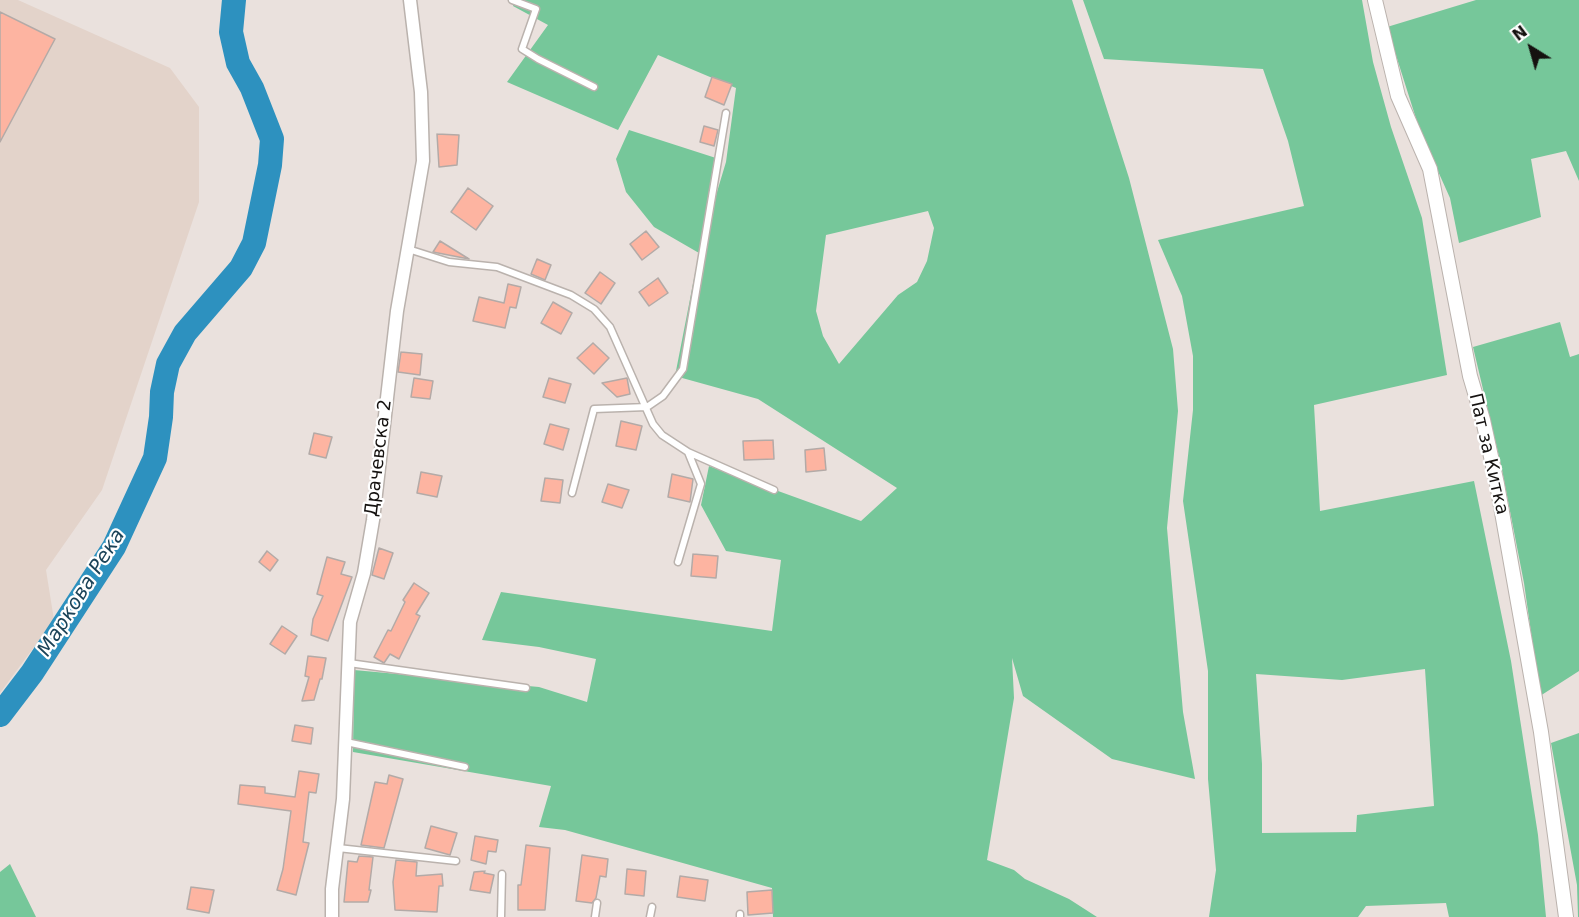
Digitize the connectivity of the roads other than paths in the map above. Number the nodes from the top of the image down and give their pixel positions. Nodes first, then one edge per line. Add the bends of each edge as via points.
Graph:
1 (410, 0) edge
2 (512, 0) edge
3 (1375, 0) edge
4 (594, 87) dead end
5 (726, 113) dead end
6 (407, 249) junction
7 (647, 407) junction
8 (687, 452) junction
9 (774, 490) dead end
10 (572, 493) dead end
11 (678, 562) dead end
12 (348, 663) junction
13 (526, 688) dead end
14 (345, 742) junction
15 (465, 767) dead end
16 (337, 848) junction
17 (456, 861) dead end
18 (502, 874) dead end
19 (597, 903) dead end
20 (652, 907) dead end
21 (332, 917) edge
22 (501, 917) edge
23 (595, 917) edge
24 (651, 917) edge
25 (1566, 917) edge

1 - 6 street, Драчевска 2 via 421,92 423,161
2 - 4 lane via 536,9 522,49
3 - 25 street, Пат за Китка via 1398,96 1430,169 1470,376 1497,484 1541,732
5 - 7 lane via 683,369 663,396
6 - 7 lane via 449,262 496,267 571,295 594,309 610,327
6 - 12 street, Драчевска 2 via 373,520 350,622
7 - 8 lane via 662,435
7 - 10 lane via 594,409
8 - 9 lane
8 - 11 lane via 701,484
12 - 13 lane
12 - 14 street, Драчевска 2
14 - 15 lane
14 - 16 street, Драчевска 2
16 - 17 lane
16 - 21 street, Драчевска 2
18 - 22 lane
19 - 23 lane
20 - 24 lane

